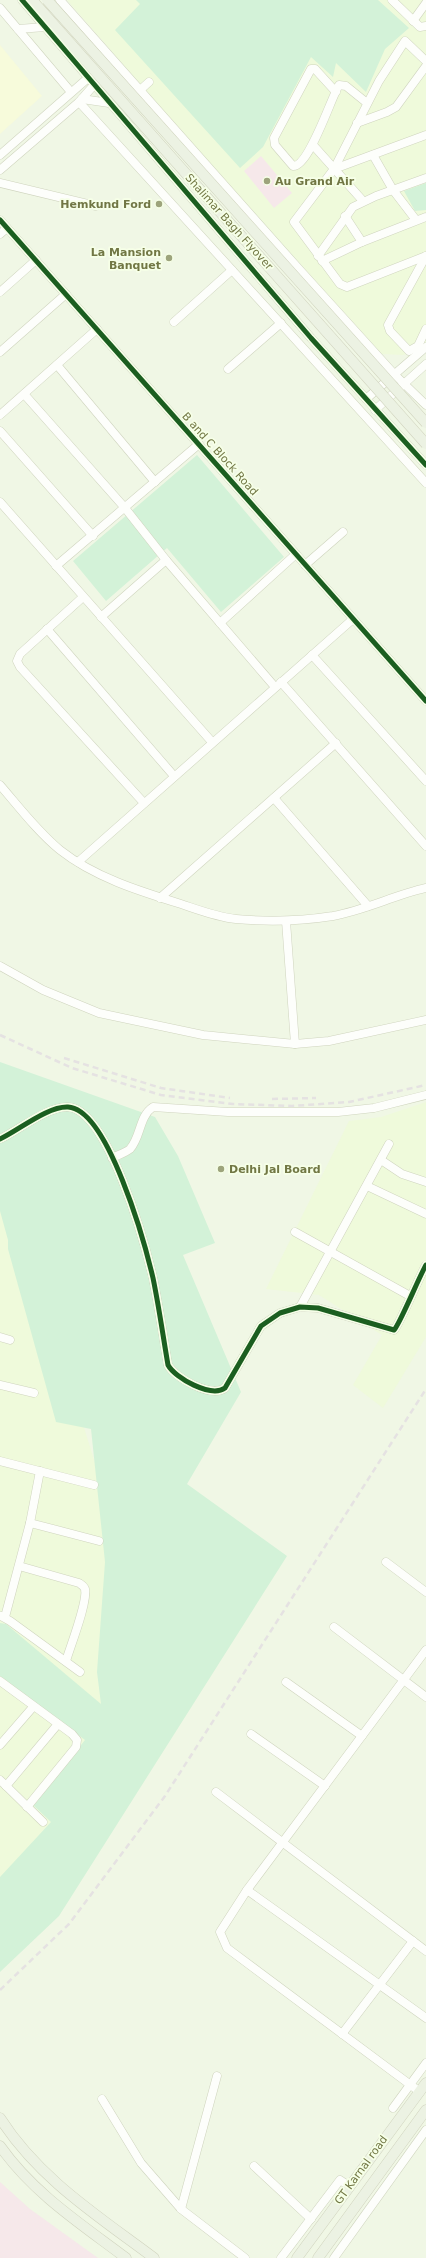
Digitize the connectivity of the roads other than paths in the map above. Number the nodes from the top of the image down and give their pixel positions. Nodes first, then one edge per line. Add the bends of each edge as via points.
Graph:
1 (22, 0) edge
2 (32, 0) edge
3 (47, 0) edge
4 (60, 0) edge
5 (392, 0) edge
6 (426, 3) edge
7 (0, 8) edge
8 (413, 21) junction
9 (426, 26) edge
10 (45, 27) junction
11 (18, 28) junction
12 (426, 61) edge
13 (426, 66) edge
14 (86, 80) junction
15 (149, 82) dead end
16 (92, 88) junction
17 (139, 91) junction
18 (72, 92) junction
19 (336, 92) junction
20 (80, 100) junction
21 (109, 103) junction
22 (367, 103) junction
23 (357, 123) junction
24 (176, 133) junction
25 (426, 135) edge
26 (313, 144) junction
27 (153, 154) junction
28 (0, 155) edge
29 (373, 155) junction
30 (334, 169) junction
31 (0, 170) edge
32 (426, 178) edge
33 (0, 183) edge
34 (393, 190) junction
35 (363, 201) junction
36 (96, 206) dead end
37 (345, 216) junction
38 (426, 217) edge
39 (0, 220) edge
40 (416, 220) junction
41 (7, 228) junction
42 (0, 234) edge
43 (362, 242) junction
44 (426, 256) edge
45 (320, 259) junction
46 (36, 260) junction
47 (232, 270) junction
48 (0, 292) edge
49 (66, 294) junction
50 (174, 322) dead end
51 (281, 323) junction
52 (426, 329) edge
53 (97, 330) junction
54 (310, 336) junction
55 (301, 345) junction
56 (426, 348) edge
57 (0, 352) edge
58 (426, 364) edge
59 (57, 365) junction
60 (228, 369) dead end
61 (395, 374) junction
62 (404, 384) junction
63 (24, 394) junction
64 (366, 399) junction
65 (426, 405) edge
66 (375, 410) junction
67 (0, 415) edge
68 (426, 423) edge
69 (0, 431) edge
70 (199, 444) junction
71 (426, 444) edge
72 (426, 465) edge
73 (155, 482) junction
74 (426, 483) edge
75 (0, 502) edge
76 (126, 508) junction
77 (343, 532) dead end
78 (93, 536) junction
79 (296, 554) junction
80 (166, 560) junction
81 (305, 565) junction
82 (56, 566) junction
83 (83, 597) junction
84 (101, 617) junction
85 (353, 619) junction
86 (220, 623) junction
87 (47, 629) junction
88 (312, 655) junction
89 (278, 684) junction
90 (426, 701) edge
91 (212, 742) junction
92 (336, 744) junction
93 (174, 776) junction
94 (426, 781) edge
95 (0, 785) edge
96 (274, 798) junction
97 (144, 803) junction
98 (426, 846) edge
99 (78, 862) junction
100 (426, 888) edge
101 (160, 898) junction
102 (368, 906) junction
103 (286, 921) junction
104 (0, 966) edge
105 (426, 1020) edge
106 (295, 1044) junction
107 (426, 1095) edge
108 (1, 1138) edge
109 (389, 1144) dead end
110 (112, 1158) junction
111 (381, 1160) junction
112 (426, 1182) edge
113 (367, 1186) junction
114 (426, 1214) edge
115 (296, 1232) dead end
116 (329, 1251) junction
117 (426, 1265) edge
118 (410, 1296) junction
119 (300, 1307) junction
120 (0, 1337) edge
121 (10, 1340) dead end
122 (0, 1385) edge
123 (34, 1393) dead end
124 (0, 1461) edge
125 (40, 1472) junction
126 (94, 1485) dead end
127 (30, 1523) junction
128 (99, 1541) dead end
129 (386, 1562) dead end
130 (19, 1566) junction
131 (426, 1592) edge
132 (3, 1617) edge
133 (334, 1627) dead end
134 (426, 1650) edge
135 (66, 1662) junction
136 (80, 1672) dead end
137 (404, 1680) junction
138 (0, 1681) edge
139 (286, 1682) dead end
140 (426, 1697) edge
141 (33, 1707) junction
142 (58, 1724) junction
143 (251, 1734) dead end
144 (362, 1736) junction
145 (0, 1745) edge
146 (0, 1780) edge
147 (6, 1786) junction
148 (325, 1786) junction
149 (216, 1792) dead end
150 (26, 1807) junction
151 (43, 1822) dead end
152 (282, 1842) junction
153 (247, 1890) junction
154 (412, 1941) junction
155 (426, 1951) edge
156 (380, 1985) junction
157 (426, 2018) edge
158 (342, 2034) junction
159 (426, 2063) edge
160 (217, 2076) dead end
161 (426, 2083) edge
162 (410, 2085) junction
163 (420, 2092) junction
164 (102, 2099) dead end
165 (393, 2108) dead end
166 (426, 2110) edge
167 (0, 2118) edge
168 (426, 2130) edge
169 (407, 2135) junction
170 (416, 2144) junction
171 (0, 2146) edge
172 (254, 2166) dead end
173 (349, 2186) junction
174 (180, 2209) junction
175 (311, 2219) junction
176 (126, 2258) edge
177 (154, 2258) edge
178 (245, 2258) edge
179 (281, 2258) edge
180 (298, 2258) edge
181 (318, 2258) edge
182 (334, 2258) edge

1 - 10 street
2 - 71 main road, Shalimar Bagh Flyover, bridge
3 - 68 main road, Shalimar Bagh Flyover, bridge
4 - 17 street
5 - 8 street
6 - 8 street
7 - 11 street
8 - 9 street via 420,27
10 - 11 street
10 - 14 street
11 - 18 street
12 - 22 street via 405,41
13 - 23 street via 396,107
14 - 16 street
14 - 18 street
15 - 17 street
16 - 20 street
16 - 21 street
17 - 24 street
18 - 28 street
19 - 22 street via 342,84
19 - 26 street
19 - 26 street via 315,69 311,69 273,141 296,166
20 - 21 street
20 - 31 street
20 - 47 street
21 - 27 street
22 - 23 street
23 - 30 street
24 - 27 street
24 - 61 street
25 - 29 street
26 - 30 street
27 - 54 street
29 - 30 street
29 - 34 street
30 - 35 street
30 - 45 street via 294,222
32 - 34 street
33 - 36 street
34 - 35 street
34 - 40 street
35 - 37 street
37 - 43 street
37 - 45 street
38 - 40 street
39 - 41 street, B and C Block Road
40 - 43 street
41 - 42 street
41 - 46 street, B and C Block Road
43 - 45 street
44 - 45 street via 347,287 340,284
44 - 52 street via 388,328 409,351 418,346
46 - 48 street
46 - 49 street, B and C Block Road
47 - 50 street
47 - 51 street
49 - 53 street, B and C Block Road
49 - 57 street
51 - 55 street
51 - 60 street
53 - 59 street
53 - 70 street, B and C Block Road
54 - 55 street
54 - 64 street
55 - 74 street
56 - 61 street
58 - 62 street
59 - 63 street
59 - 73 street
61 - 62 street
61 - 64 street
62 - 65 street
62 - 66 street
63 - 67 street
63 - 76 street
64 - 66 street
66 - 72 street
69 - 78 street
70 - 73 street
70 - 79 street, B and C Block Road
73 - 76 street
75 - 82 street
76 - 78 street
76 - 80 street
77 - 81 street
78 - 82 street
79 - 81 street, B and C Block Road
79 - 86 street
80 - 84 street
80 - 86 street
81 - 85 street, B and C Block Road
82 - 83 street
83 - 84 street
83 - 87 street
84 - 91 street
85 - 88 street
85 - 90 street, B and C Block Road
86 - 89 street
87 - 93 street
87 - 97 street via 18,656 20,667
88 - 89 street
88 - 94 street
89 - 91 street
89 - 92 street
91 - 93 street
92 - 96 street
92 - 98 street
93 - 97 street
95 - 99 street via 44,835
96 - 101 street
96 - 102 street
97 - 99 street
99 - 101 street via 118,882
100 - 102 street via 402,893
101 - 103 street via 222,917
102 - 103 street via 335,915
103 - 106 street
104 - 106 street via 43,990 99,1013 203,1035
105 - 106 street via 336,1040
107 - 110 street via 374,1108 338,1112 228,1112 153,1107 145,1114 138,1136 130,1148
108 - 110 street via 49,1112 68,1107 87,1116
109 - 111 street
110 - 119 street via 140,1232 153,1279 168,1365 174,1373 207,1391 222,1390 229,1384 265,1322 280,1313
111 - 112 street via 402,1174
111 - 113 street
113 - 114 street
113 - 116 street
115 - 116 street
116 - 118 street
116 - 119 street
117 - 118 street
118 - 119 street via 394,1330 318,1308
120 - 121 street
122 - 123 street
124 - 125 street
125 - 126 street
125 - 127 street
127 - 128 street
127 - 130 street
129 - 131 street
130 - 132 street
130 - 135 street via 79,1582 83,1586 84,1603
132 - 135 street
133 - 137 street
134 - 137 street
135 - 136 street
137 - 140 street
137 - 144 street
138 - 141 street
139 - 144 street
141 - 142 street
141 - 145 street
142 - 147 street
142 - 150 street via 75,1737 76,1747
143 - 148 street
144 - 148 street
146 - 147 street
147 - 150 street
148 - 152 street
149 - 152 street
150 - 151 street
152 - 153 street
152 - 154 street
153 - 156 street
153 - 158 street via 222,1927 220,1932 223,1942 227,1948
154 - 155 street
154 - 156 street
156 - 157 street
156 - 158 street
158 - 162 street
159 - 162 street
160 - 174 street
161 - 163 main road, GT Karnal road
162 - 163 street
162 - 165 street
163 - 173 main road, GT Karnal road
164 - 174 street via 141,2163
166 - 169 main road, GT Karnal road
167 - 177 main road via 13,2138 63,2190
168 - 170 street
169 - 170 street
169 - 181 main road, GT Karnal road
170 - 182 street
171 - 176 main road via 29,2181
172 - 175 street
173 - 175 street via 340,2180
173 - 180 main road, GT Karnal road
174 - 178 street
175 - 179 street

